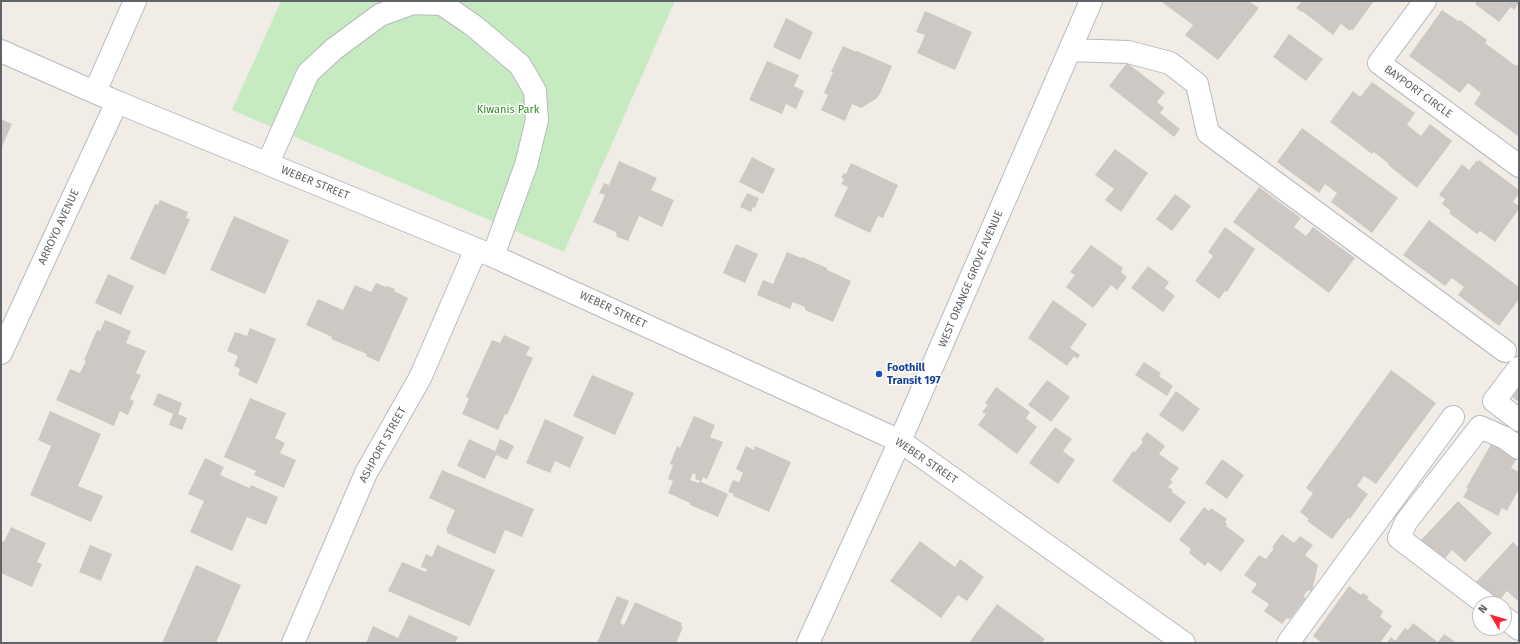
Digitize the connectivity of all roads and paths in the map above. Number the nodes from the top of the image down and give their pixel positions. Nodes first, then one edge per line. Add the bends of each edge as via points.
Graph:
1 (135, 1) edge
2 (1091, 1) edge
3 (1425, 1) edge
4 (1070, 50) junction
5 (1, 51) edge
6 (95, 92) junction
7 (117, 102) junction
8 (268, 163) junction
9 (1519, 166) edge
10 (485, 252) junction
11 (1505, 351) dead end
12 (1, 353) edge
13 (1519, 368) edge
14 (1453, 417) dead end
15 (1519, 420) edge
16 (900, 441) junction
17 (1519, 448) edge
18 (1475, 596) edge
19 (293, 643) edge
20 (808, 643) edge
21 (1184, 643) edge
22 (1288, 643) edge

1 - 6 street
2 - 4 street, WEST ORANGE GROVE AVENUE
3 - 9 street, BAYPORT CIRCLE via 1379,63
4 - 11 street via 1128,52 1170,63 1196,84 1208,133
4 - 16 street, WEST ORANGE GROVE AVENUE
5 - 6 street, WEBER STREET
6 - 7 street, WEBER STREET
7 - 8 street, WEBER STREET
7 - 12 street, ARROYO AVENUE
8 - 10 street, WEBER STREET
8 - 10 street, ASHPORT STREET via 308,73 380,15 413,3 442,4 474,26 520,65 535,91 537,120 526,165
10 - 16 street, WEBER STREET
10 - 19 street, ASHPORT STREET via 420,378 366,473
13 - 15 street via 1494,401
14 - 22 street
16 - 20 street, WEST ORANGE GROVE AVENUE
16 - 21 street, WEBER STREET
17 - 18 street via 1505,438 1480,427 1406,522 1399,538

